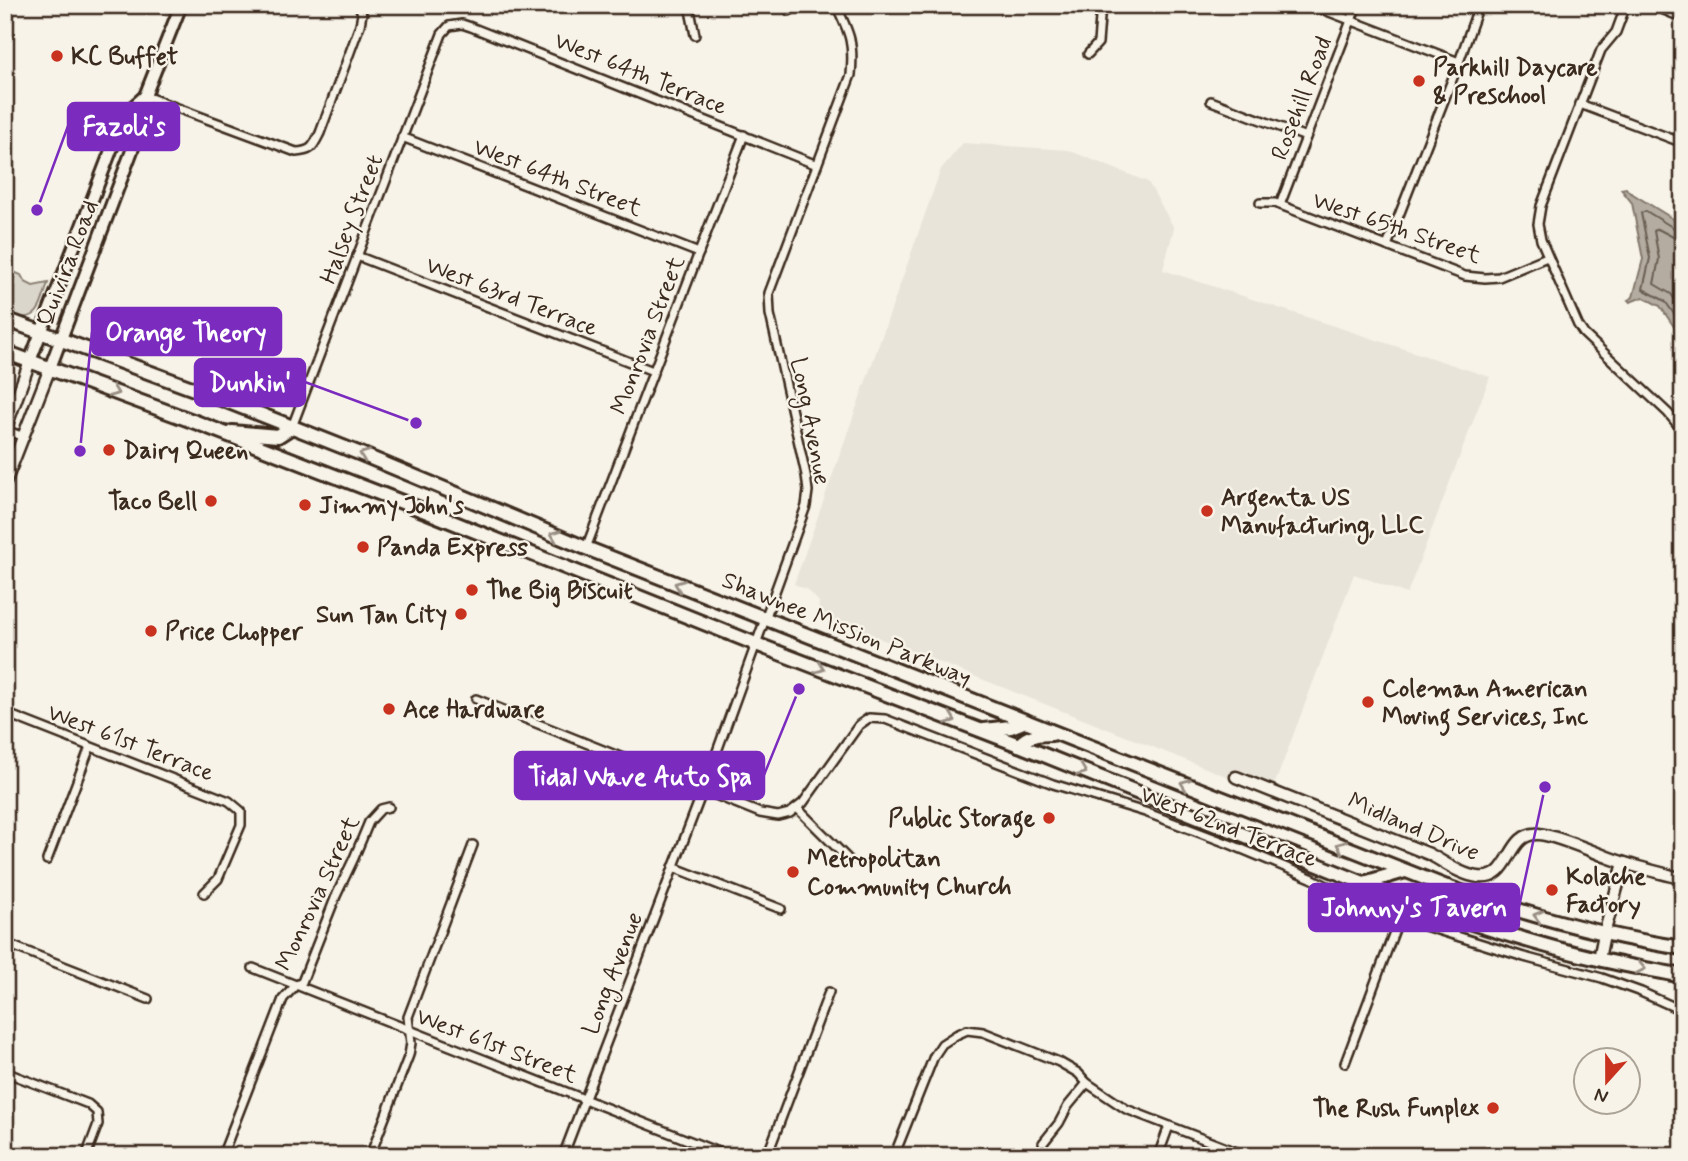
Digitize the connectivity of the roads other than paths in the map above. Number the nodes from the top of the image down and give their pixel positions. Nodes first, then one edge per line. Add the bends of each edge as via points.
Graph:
1 (181, 5) edge
2 (359, 5) edge
3 (689, 5) edge
4 (800, 5) edge
5 (836, 5) edge
6 (1101, 5) edge
7 (1311, 5) edge
8 (1357, 5) edge
9 (1479, 5) edge
10 (1626, 5) edge
11 (1652, 5) edge
12 (789, 11) dead end
13 (1683, 18) edge
14 (1351, 21) junction
15 (449, 26) joint
16 (695, 35) dead end
17 (1088, 54) dead end
18 (1459, 62) junction
19 (145, 96) junction
20 (1211, 101) dead end
21 (1580, 104) junction
22 (744, 135) junction
23 (402, 137) junction
24 (1306, 137) junction
25 (1683, 143) edge
26 (817, 165) junction
27 (97, 186) junction
28 (116, 193) junction
29 (1260, 203) dead end
30 (1280, 205) junction
31 (1388, 246) junction
32 (699, 253) junction
33 (357, 256) junction
34 (1547, 257) junction
35 (5, 319) edge
36 (42, 332) junction
37 (61, 339) junction
38 (5, 352) edge
39 (30, 361) junction
40 (50, 368) junction
41 (653, 371) junction
42 (292, 427) junction
43 (5, 430) edge
44 (216, 430) junction
45 (1683, 431) edge
46 (24, 437) junction
47 (5, 483) edge
48 (586, 548) junction
49 (766, 618) junction
50 (756, 644) junction
51 (476, 699) dead end
52 (5, 713) edge
53 (1026, 721) junction
54 (980, 730) junction
55 (1056, 733) junction
56 (1019, 745) junction
57 (90, 747) junction
58 (1236, 777) dead end
59 (703, 790) junction
60 (389, 807) dead end
61 (797, 808) junction
62 (473, 845) dead end
63 (47, 860) dead end
64 (849, 860) dead end
65 (1624, 863) junction
66 (673, 867) junction
67 (1405, 871) junction
68 (1683, 879) edge
69 (1364, 883) junction
70 (1447, 887) junction
71 (204, 893) dead end
72 (1406, 900) junction
73 (781, 909) dead end
74 (1399, 918) junction
75 (1604, 934) junction
76 (5, 943) edge
77 (1683, 948) edge
78 (1599, 960) junction
79 (253, 968) dead end
80 (1683, 976) edge
81 (295, 986) junction
82 (829, 992) dead end
83 (148, 999) dead end
84 (1683, 1011) edge
85 (410, 1032) junction
86 (1345, 1063) dead end
87 (5, 1072) edge
88 (1087, 1083) junction
89 (585, 1100) junction
90 (1170, 1126) junction
91 (1043, 1143) dead end
92 (86, 1156) edge
93 (222, 1156) edge
94 (370, 1156) edge
95 (563, 1156) edge
96 (727, 1156) edge
97 (767, 1156) edge
98 (894, 1156) edge
99 (1158, 1156) edge
100 (1247, 1156) edge

1 - 19 main road, Quivira Road
2 - 19 street via 360,25 320,134 307,151 296,152
3 - 16 street
4 - 12 street
5 - 26 street, Long Avenue via 850,38 851,75
6 - 17 street via 1098,43
7 - 14 street
8 - 14 street, Rosehill Road
9 - 18 street
10 - 21 street via 1616,32 1601,50
11 - 13 street
14 - 18 street
14 - 24 street, Rosehill Road
15 - 22 street, West 64th Terrace via 471,27
15 - 23 street, Halsey Street
18 - 31 street
19 - 27 main road, Quivira Road via 125,114
19 - 28 main road, Quivira Road via 142,124
20 - 24 street
21 - 25 street
21 - 34 street via 1541,206 1538,224
22 - 26 street, West 64th Terrace
22 - 32 street, Monrovia Street
23 - 32 street, West 64th Street
23 - 33 street, Halsey Street
24 - 30 street, Rosehill Road
26 - 49 street, Long Avenue via 769,293 808,491 803,519
27 - 28 main road
27 - 36 main road, Quivira Road
28 - 37 main road, Quivira Road
29 - 30 street, West 65th Street
30 - 31 street, West 65th Street
31 - 34 street, West 65th Street via 1465,276 1485,278 1499,277
32 - 41 street, Monrovia Street
33 - 41 street, West 63rd Terrace
33 - 42 street, Halsey Street
34 - 45 street via 1584,334
35 - 36 highway, Shawnee Mission Parkway
36 - 37 highway, Shawnee Mission Parkway
36 - 39 main road, Quivira Road
37 - 40 main road, Quivira Road
37 - 42 highway, Shawnee Mission Parkway
38 - 39 highway, Shawnee Mission Parkway
39 - 40 highway, Shawnee Mission Parkway
39 - 43 street, Quivira Road
40 -> 44 highway, Shawnee Mission Parkway
40 - 46 street, Quivira Road
41 - 48 street, Monrovia Street
42 - 44 highway via 278,436
48 -> 42 highway, Shawnee Mission Parkway
43 - 46 street
44 - 50 highway, Shawnee Mission Parkway
46 - 47 street, Quivira Road
49 -> 48 highway, Shawnee Mission Parkway
49 - 50 street, Long Avenue
49 - 53 highway, Shawnee Mission Parkway
50 -> 54 highway, Shawnee Mission Parkway
50 - 59 street, Long Avenue
51 - 59 street
52 - 57 street, West 61st Terrace
53 - 54 highway
53 - 55 highway, Shawnee Mission Parkway
54 - 56 highway, Shawnee Mission Parkway
55 - 56 highway via 1032,737
67 -> 55 highway, Shawnee Mission Parkway
56 -> 69 highway, Shawnee Mission Parkway
57 - 63 street
57 - 71 street, West 61st Terrace via 229,802 241,811 241,824 218,879
58 - 65 street, Midland Drive via 1477,877 1496,873 1520,840 1537,834
59 - 61 street via 768,815
59 - 66 street, Long Avenue
60 - 81 street, Monrovia Street via 369,822 302,982
61 - 64 street
61 - 74 street, West 62nd Terrace via 859,725 869,718 885,719 1053,784 1232,845
62 - 85 street via 408,1017
65 - 68 street, Midland Drive
65 - 75 street
66 - 73 street
66 - 89 street, Long Avenue
67 - 69 highway
67 - 70 highway, Shawnee Mission Parkway
69 - 72 highway, Shawnee Mission Parkway
70 - 72 highway
75 -> 70 highway, Shawnee Mission Parkway
72 - 74 street
72 - 78 highway, Shawnee Mission Parkway
74 - 84 street, West 62nd Terrace via 1602,978
74 - 86 street
75 - 77 highway, Shawnee Mission Parkway
75 - 78 street
76 - 83 street
78 -> 80 highway, Shawnee Mission Parkway
79 - 81 street, West 61st Street
81 - 85 street, West 61st Street
81 - 93 street, Monrovia Street via 277,1012
82 - 97 street
85 - 89 street, West 61st Street
85 - 94 street via 408,1055
87 - 92 street via 88,1104 97,1112 98,1124
88 - 90 street via 1126,1110
88 - 91 street
88 - 98 street via 1059,1062 967,1030 942,1044 934,1056
89 - 95 street, Long Avenue
89 - 96 street, West 61st Street
90 - 99 street
90 - 100 street

